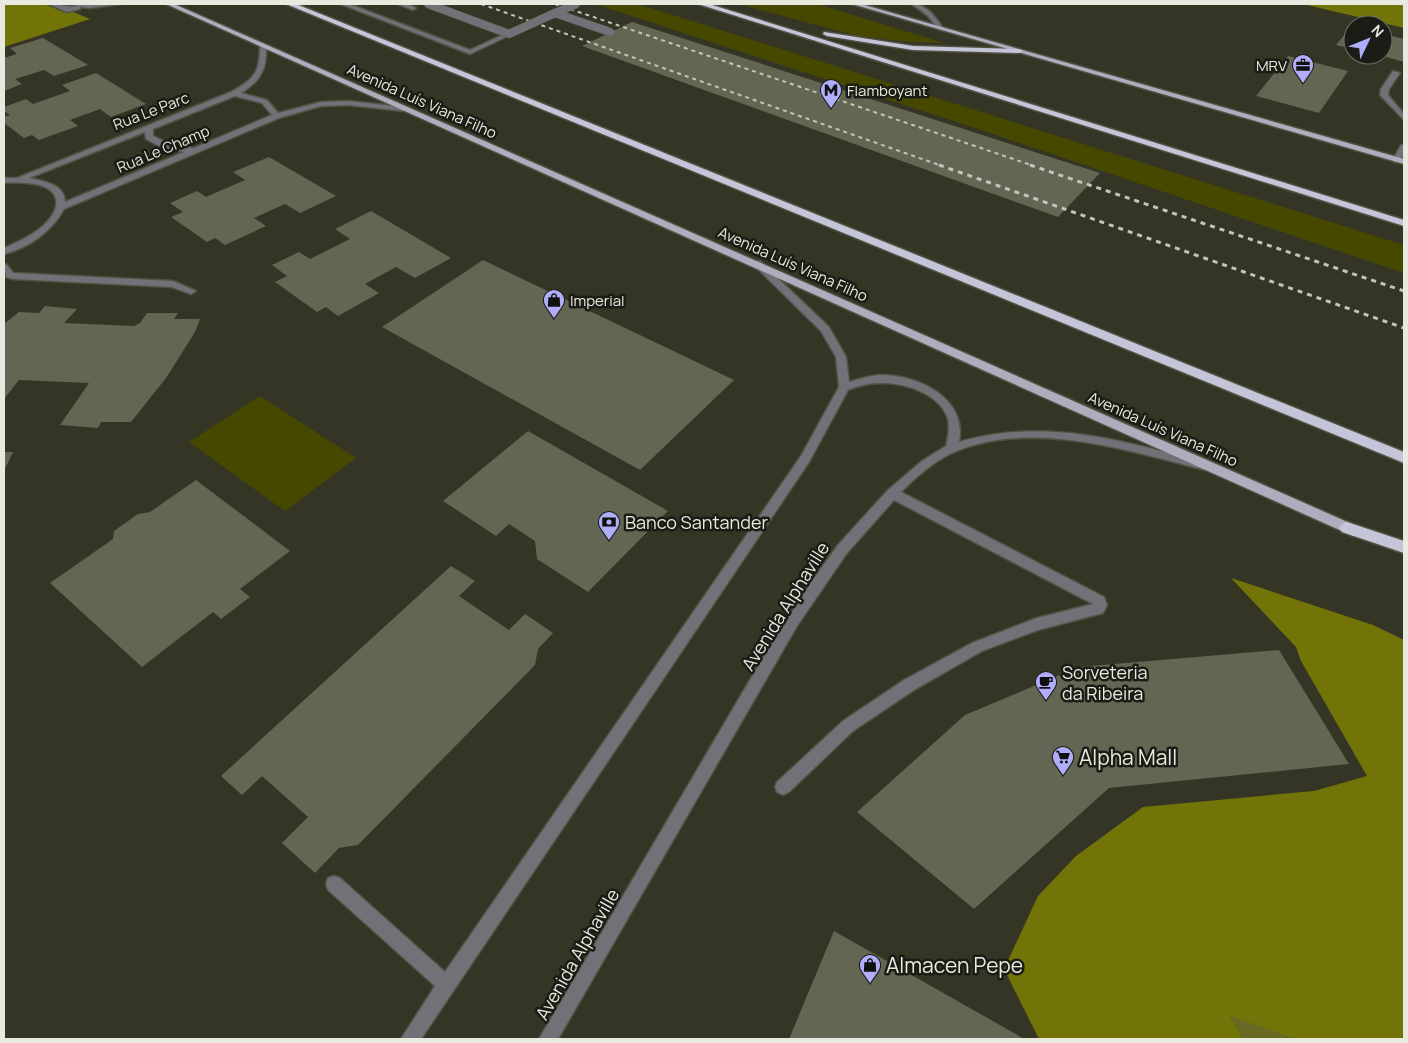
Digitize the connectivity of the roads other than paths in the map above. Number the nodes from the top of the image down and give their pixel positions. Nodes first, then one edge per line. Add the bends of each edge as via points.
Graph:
1 (51, 4) edge
2 (117, 4) edge
3 (169, 4) edge
4 (278, 4) edge
5 (290, 4) edge
6 (344, 4) edge
7 (401, 4) edge
8 (428, 4) edge
9 (576, 4) edge
10 (702, 4) edge
11 (855, 4) edge
12 (915, 4) edge
13 (75, 6) edge
14 (412, 8) dead end
15 (725, 10) junction
16 (555, 13) junction
17 (325, 18) junction
18 (940, 28) junction
19 (610, 32) dead end
20 (509, 34) junction
21 (263, 46) junction
22 (1019, 51) junction
23 (1396, 73) dead end
24 (234, 94) junction
25 (403, 109) junction
26 (276, 116) junction
27 (1404, 118) edge
28 (149, 128) junction
29 (1404, 147) edge
30 (195, 150) junction
31 (1400, 161) edge
32 (20, 179) junction
33 (4, 180) edge
34 (61, 207) junction
35 (1404, 224) edge
36 (4, 251) edge
37 (758, 264) junction
38 (4, 267) edge
39 (192, 291) dead end
40 (844, 387) junction
41 (952, 448) junction
42 (1404, 458) edge
43 (1211, 467) junction
44 (892, 493) junction
45 (1347, 528) junction
46 (1404, 547) edge
47 (1404, 553) edge
48 (783, 787) dead end
49 (334, 884) dead end
50 (447, 985) junction
51 (410, 1039) edge
52 (548, 1039) edge

1 - 13 street via 67,10
2 - 13 street
3 - 21 main road, Avenida Luís Viana Filho
4 - 17 highway
5 - 17 highway
6 - 20 street via 470,52
7 - 14 street
8 - 20 street, bridge
9 - 16 street, bridge
10 - 15 highway
11 - 18 main road
12 - 18 street via 930,14
15 - 22 highway via 884,44
15 - 35 highway
16 - 19 street, bridge
16 - 20 street, bridge
17 - 42 highway
18 - 22 main road
21 - 24 street, Rua Le Parc via 263,70
21 - 25 main road, Avenida Luís Viana Filho
22 - 31 main road
23 - 27 street via 1384,95
24 - 26 street via 259,98 274,109
24 - 28 street, Rua Le Parc
25 - 26 street via 348,103 321,104
25 - 37 main road, Avenida Luís Viana Filho
26 - 30 street, Rua Le Champ
28 - 30 street via 149,137 159,144
28 - 32 street, Rua Le Parc
29 - 31 street
30 - 34 street, Rua Le Champ
32 - 33 street
32 - 34 street via 57,190
34 - 36 street via 52,222
37 - 40 street via 825,329 841,357
37 - 43 main road, Avenida Luís Viana Filho
38 - 39 street via 13,276 173,284
40 - 41 street via 885,379 911,383 933,394 949,409 955,428
40 - 50 street via 804,459
41 - 43 street, Avenida Alphaville via 995,436 1032,433 1084,438
41 - 44 street, Avenida Alphaville
43 - 45 main road, Avenida Luís Viana Filho
44 - 48 street via 1099,601 1100,605 1098,609 1037,624 977,647 909,685 848,726
44 - 52 street, Avenida Alphaville via 851,537 817,582
45 - 46 highway
45 - 47 main road, Avenida Luís Viana Filho
49 - 50 street
50 - 51 street

